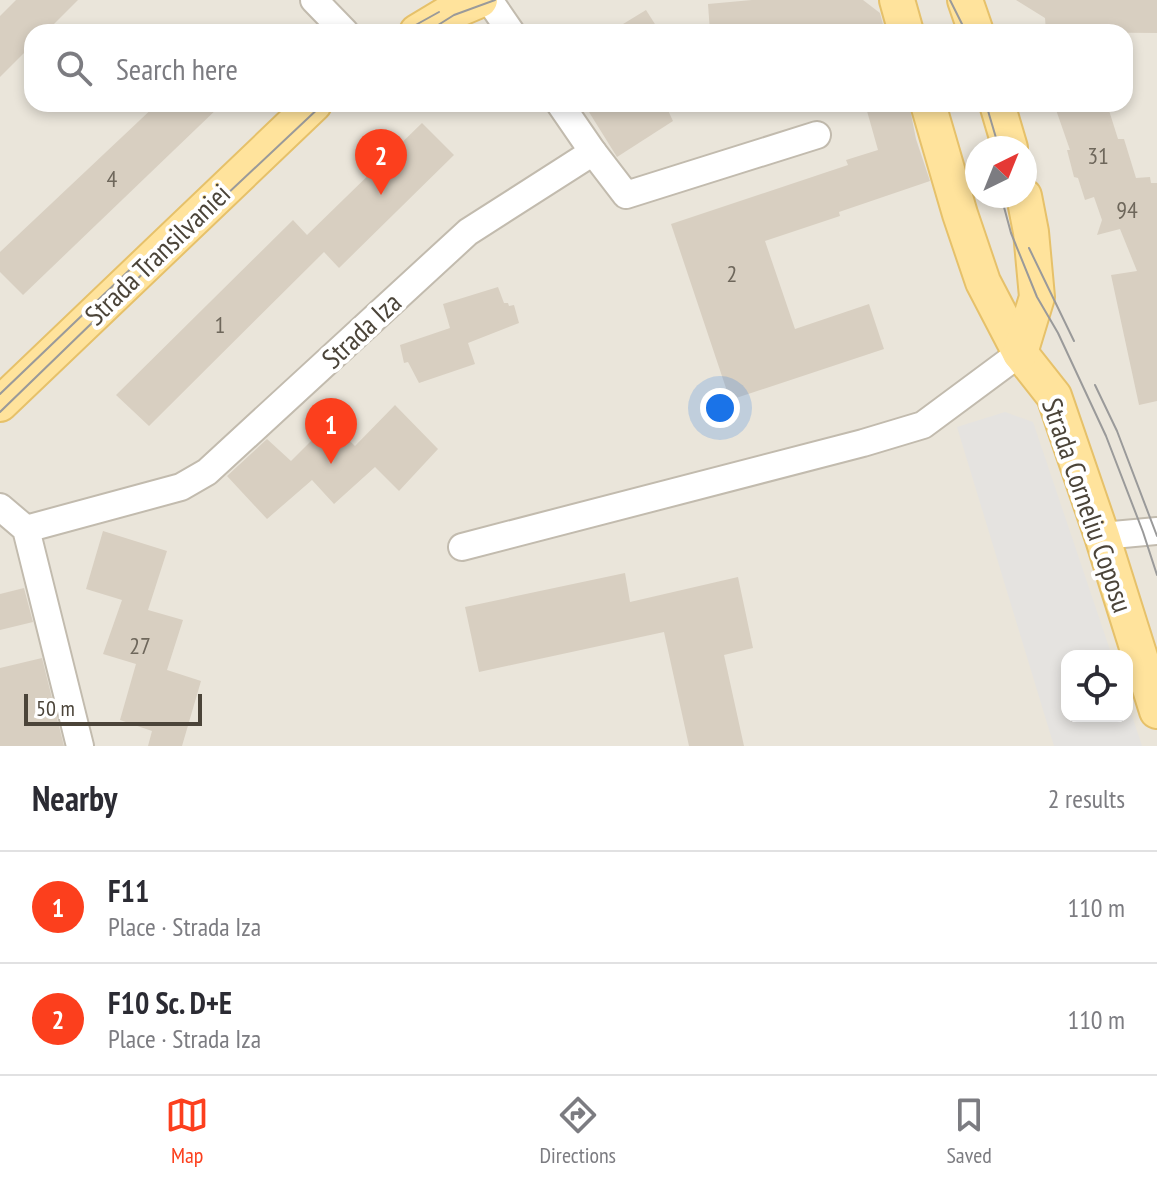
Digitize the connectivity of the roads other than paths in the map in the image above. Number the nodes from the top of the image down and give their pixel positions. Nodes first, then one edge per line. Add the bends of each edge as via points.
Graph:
1 (314, 0) edge
2 (480, 0) edge
3 (489, 0) edge
4 (897, 0) edge
5 (965, 0) edge
6 (978, 0) edge
7 (337, 24) edge
8 (430, 24) edge
9 (506, 24) edge
10 (904, 24) edge
11 (973, 24) edge
12 (976, 24) edge
13 (306, 112) edge
14 (566, 112) edge
15 (930, 112) edge
16 (999, 112) edge
17 (817, 135) dead end
18 (1006, 136) edge
19 (593, 152) junction
20 (1026, 208) edge
21 (1020, 353) junction
22 (0, 404) edge
23 (0, 507) edge
24 (26, 529) junction
25 (1156, 532) edge
26 (1102, 536) junction
27 (462, 547) dead end
28 (1157, 711) edge
29 (80, 746) edge

1 - 7 street
2 - 8 main road
3 - 9 street
4 - 10 main road
5 - 11 main road
6 - 12 main road
13 - 22 main road, Strada Transilvaniei
14 - 19 street
15 - 21 main road, Strada Corneliu Coposu via 983,282
16 - 18 main road
17 - 19 street via 626,195
19 - 24 street, Strada Iza via 468,232 207,472 181,487
20 - 21 main road via 1037,297
21 - 26 main road, Strada Corneliu Coposu via 1054,396
21 - 27 street via 923,425
23 - 24 street
24 - 29 street
25 - 26 street
26 - 28 main road, Strada Corneliu Coposu

